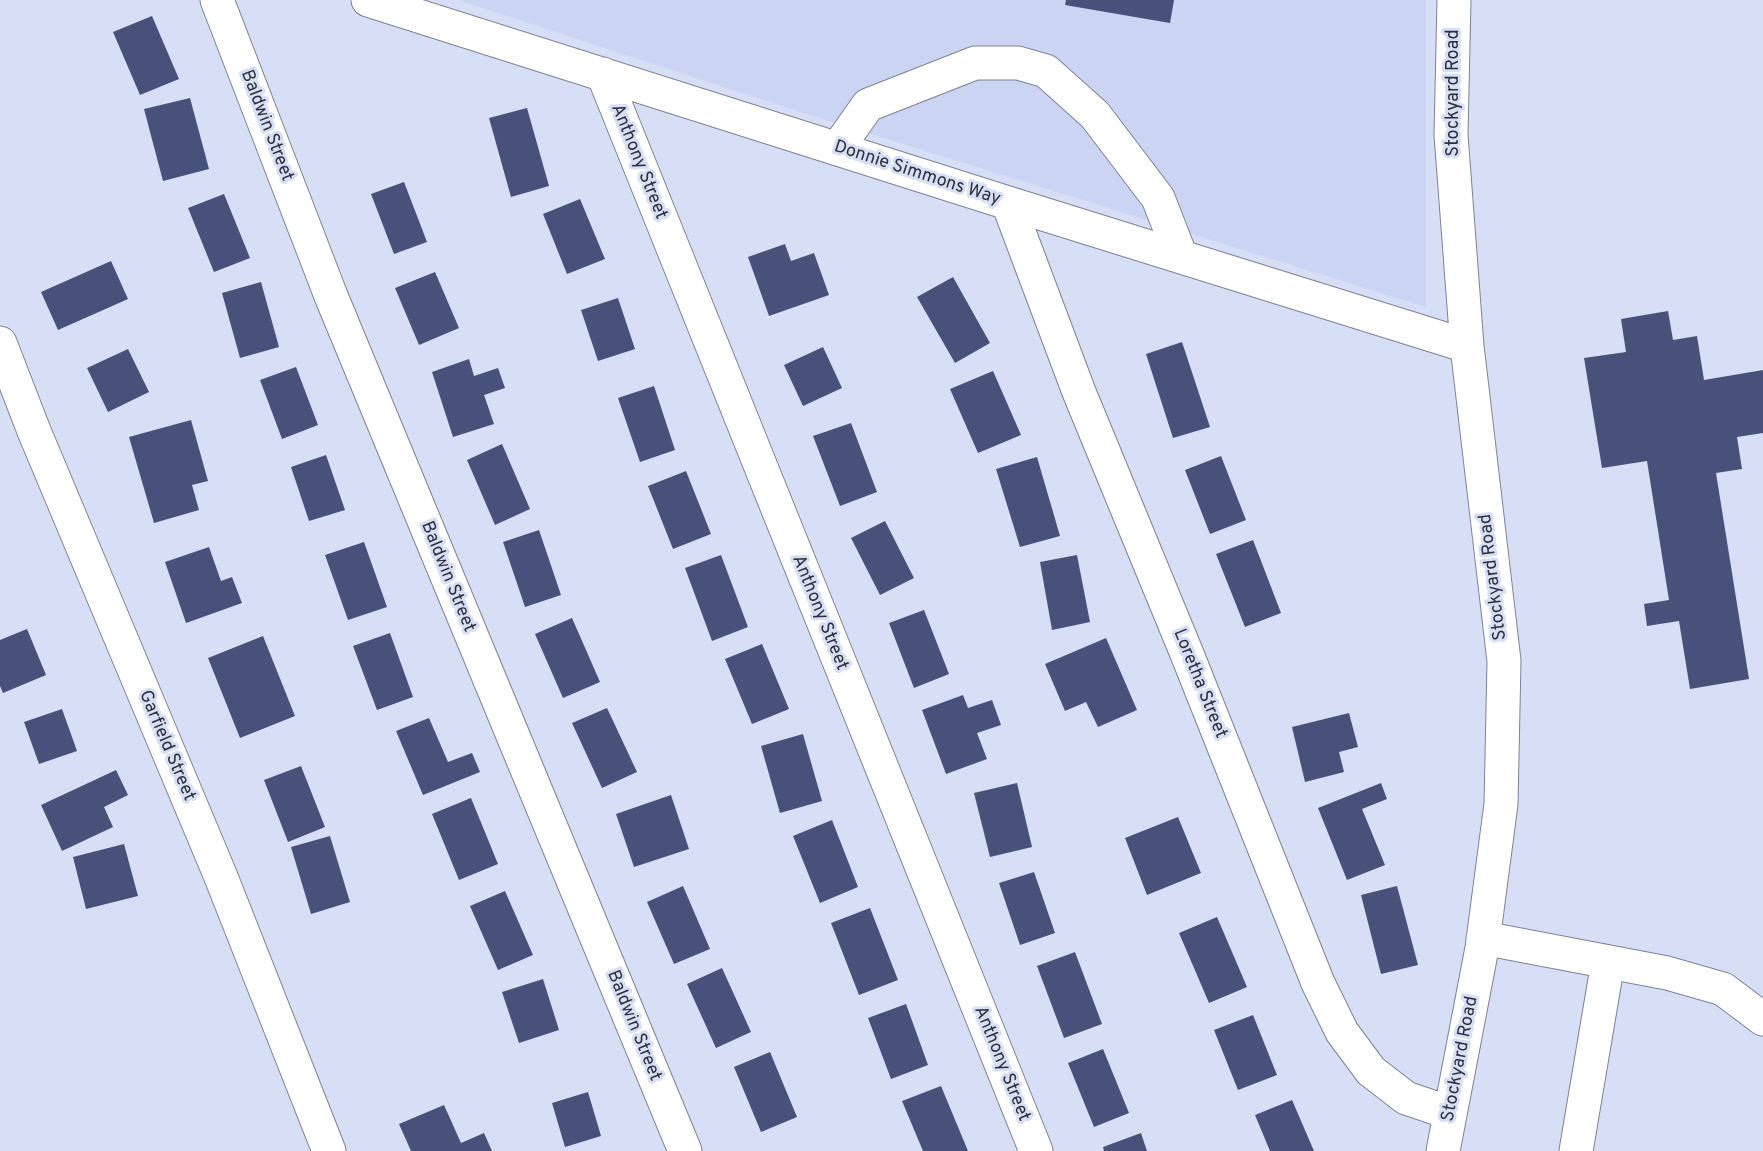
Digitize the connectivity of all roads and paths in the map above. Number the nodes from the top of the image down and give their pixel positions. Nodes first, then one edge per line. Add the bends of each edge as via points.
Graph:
1 (217, 0) edge
2 (368, 0) edge
3 (1454, 0) edge
4 (603, 74) junction
5 (837, 149) junction
6 (1008, 203) junction
7 (1181, 257) junction
8 (0, 343) edge
9 (1467, 346) junction
10 (1483, 938) junction
11 (1608, 962) junction
12 (1763, 1019) edge
13 (1450, 1113) junction
14 (329, 1151) edge
15 (685, 1151) edge
16 (1036, 1151) edge
17 (1443, 1151) edge
18 (1576, 1151) edge

1 - 15 street, Baldwin Street via 331,296
2 - 4 street, Donnie Simmons Way
3 - 9 street, Stockyard Road via 1451,135
4 - 5 street, Donnie Simmons Way
4 - 16 street, Anthony Street
5 - 6 street, Donnie Simmons Way
5 - 7 street via 868,105 975,63 1018,63 1046,70 1095,115 1158,198
6 - 7 street, Donnie Simmons Way
6 - 13 street, Loretha Street via 1079,392 1323,993 1342,1032 1371,1071 1406,1098
7 - 9 street, Donnie Simmons Way
8 - 14 street, Garfield Street via 221,877
9 - 10 street, Stockyard Road via 1503,661 1501,804
10 - 11 street
10 - 13 street, Stockyard Road
11 - 12 street via 1723,989
11 - 18 street
13 - 17 street, Stockyard Road

